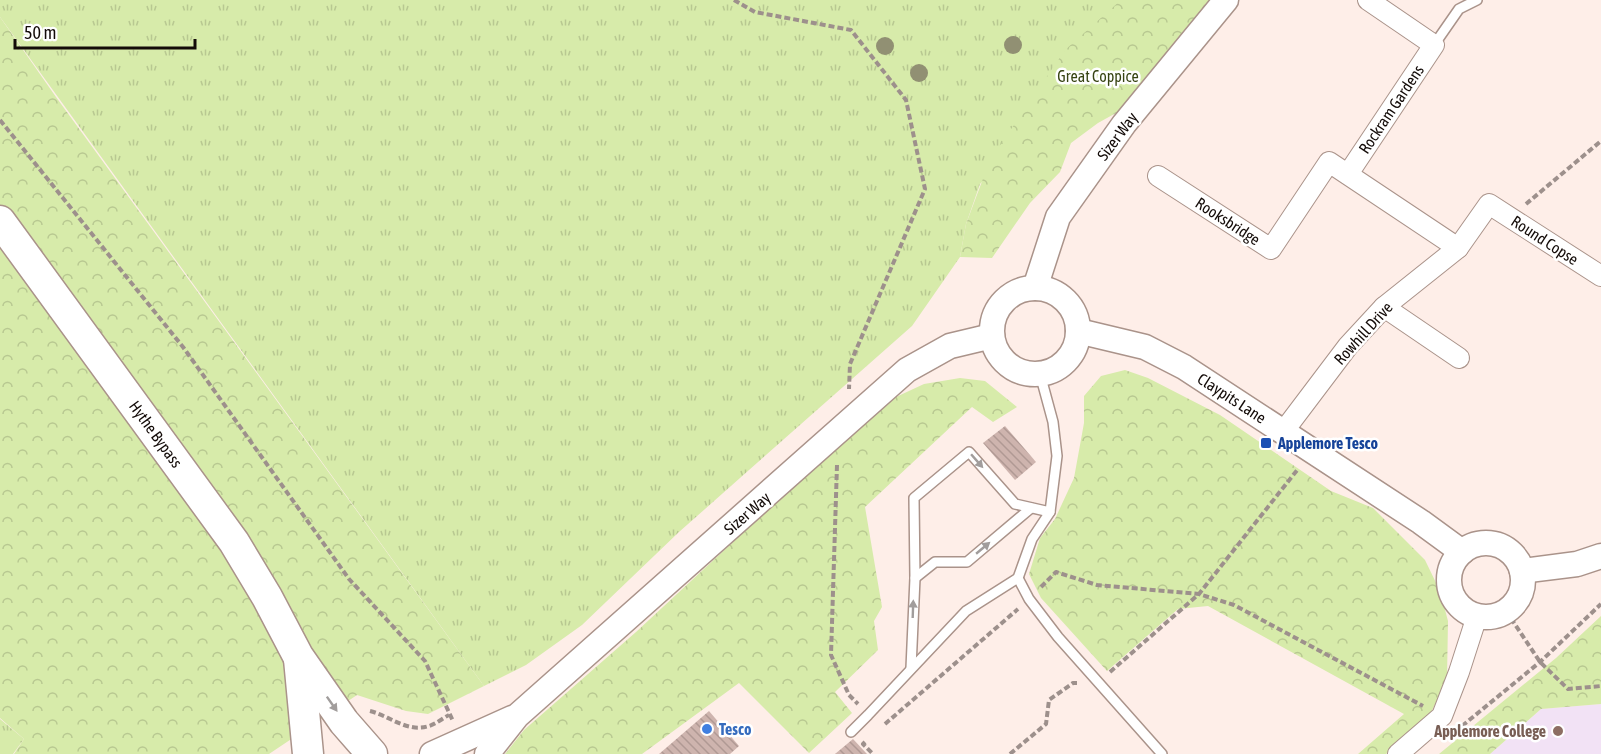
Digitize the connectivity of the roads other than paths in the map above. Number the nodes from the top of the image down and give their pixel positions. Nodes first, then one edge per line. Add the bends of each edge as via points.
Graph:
1 (1226, 0) edge
2 (1368, 0) edge
3 (1477, 0) edge
4 (1434, 45) junction
5 (1348, 174) junction
6 (1158, 176) dead end
7 (1489, 204) joint
8 (0, 220) edge
9 (1458, 248) junction
10 (1601, 276) edge
11 (1035, 288) junction
12 (1384, 307) junction
13 (1078, 331) junction
14 (993, 336) junction
15 (1459, 358) dead end
16 (1040, 374) junction
17 (1283, 432) junction
18 (1031, 508) junction
19 (1050, 512) junction
20 (1462, 552) junction
21 (1601, 556) edge
22 (1522, 571) junction
23 (1018, 578) junction
24 (915, 579) junction
25 (1477, 616) junction
26 (298, 656) junction
27 (911, 668) junction
28 (516, 716) junction
29 (851, 732) dead end
30 (308, 754) edge
31 (372, 754) edge
32 (432, 754) edge
33 (487, 754) edge
34 (1162, 754) edge
35 (1398, 754) edge

1 - 11 street, Sizer Way via 1124,124 1058,217
2 - 4 street
3 - 4 lane via 1459,9
4 - 5 street, Rockram Gardens
5 - 6 street, Rooksbridge via 1329,162 1271,249
5 - 9 street
7 - 9 street, Rowhill Drive
7 - 10 street, Round Copse
8 - 26 main road, Hythe Bypass via 234,542
9 - 12 street, Rowhill Drive
11 - 13 street via 1061,296 1076,318
11 - 14 street via 1008,297 993,322
12 - 15 street
12 - 17 street, Rowhill Drive via 1348,346
13 - 16 street via 1071,355
13 - 17 street, Claypits Lane via 1144,347 1184,367
14 - 16 street via 1003,360 1026,373
14 - 28 street, Sizer Way via 950,346 907,370
16 - 19 lane via 1057,456
17 - 20 street, Claypits Lane
18 - 19 lane
24 -> 18 lane via 935,562 967,562
24 -> 18 lane via 914,498 969,452 1015,504
19 - 23 lane via 1032,539
20 - 22 street via 1485,543 1497,545 1508,550
20 - 25 street via 1454,561 1449,583 1458,604
21 - 22 street via 1577,564
22 - 25 street via 1523,582 1514,604 1496,615
23 - 27 lane via 966,611
23 - 34 lane via 1052,630
27 -> 24 lane
25 - 35 street via 1442,716
26 - 30 main road, Hythe Bypass
26 -> 31 main road, Hythe Bypass via 344,722
27 - 29 lane
28 - 32 street, Sizer Way
28 - 33 street, Sizer Way

